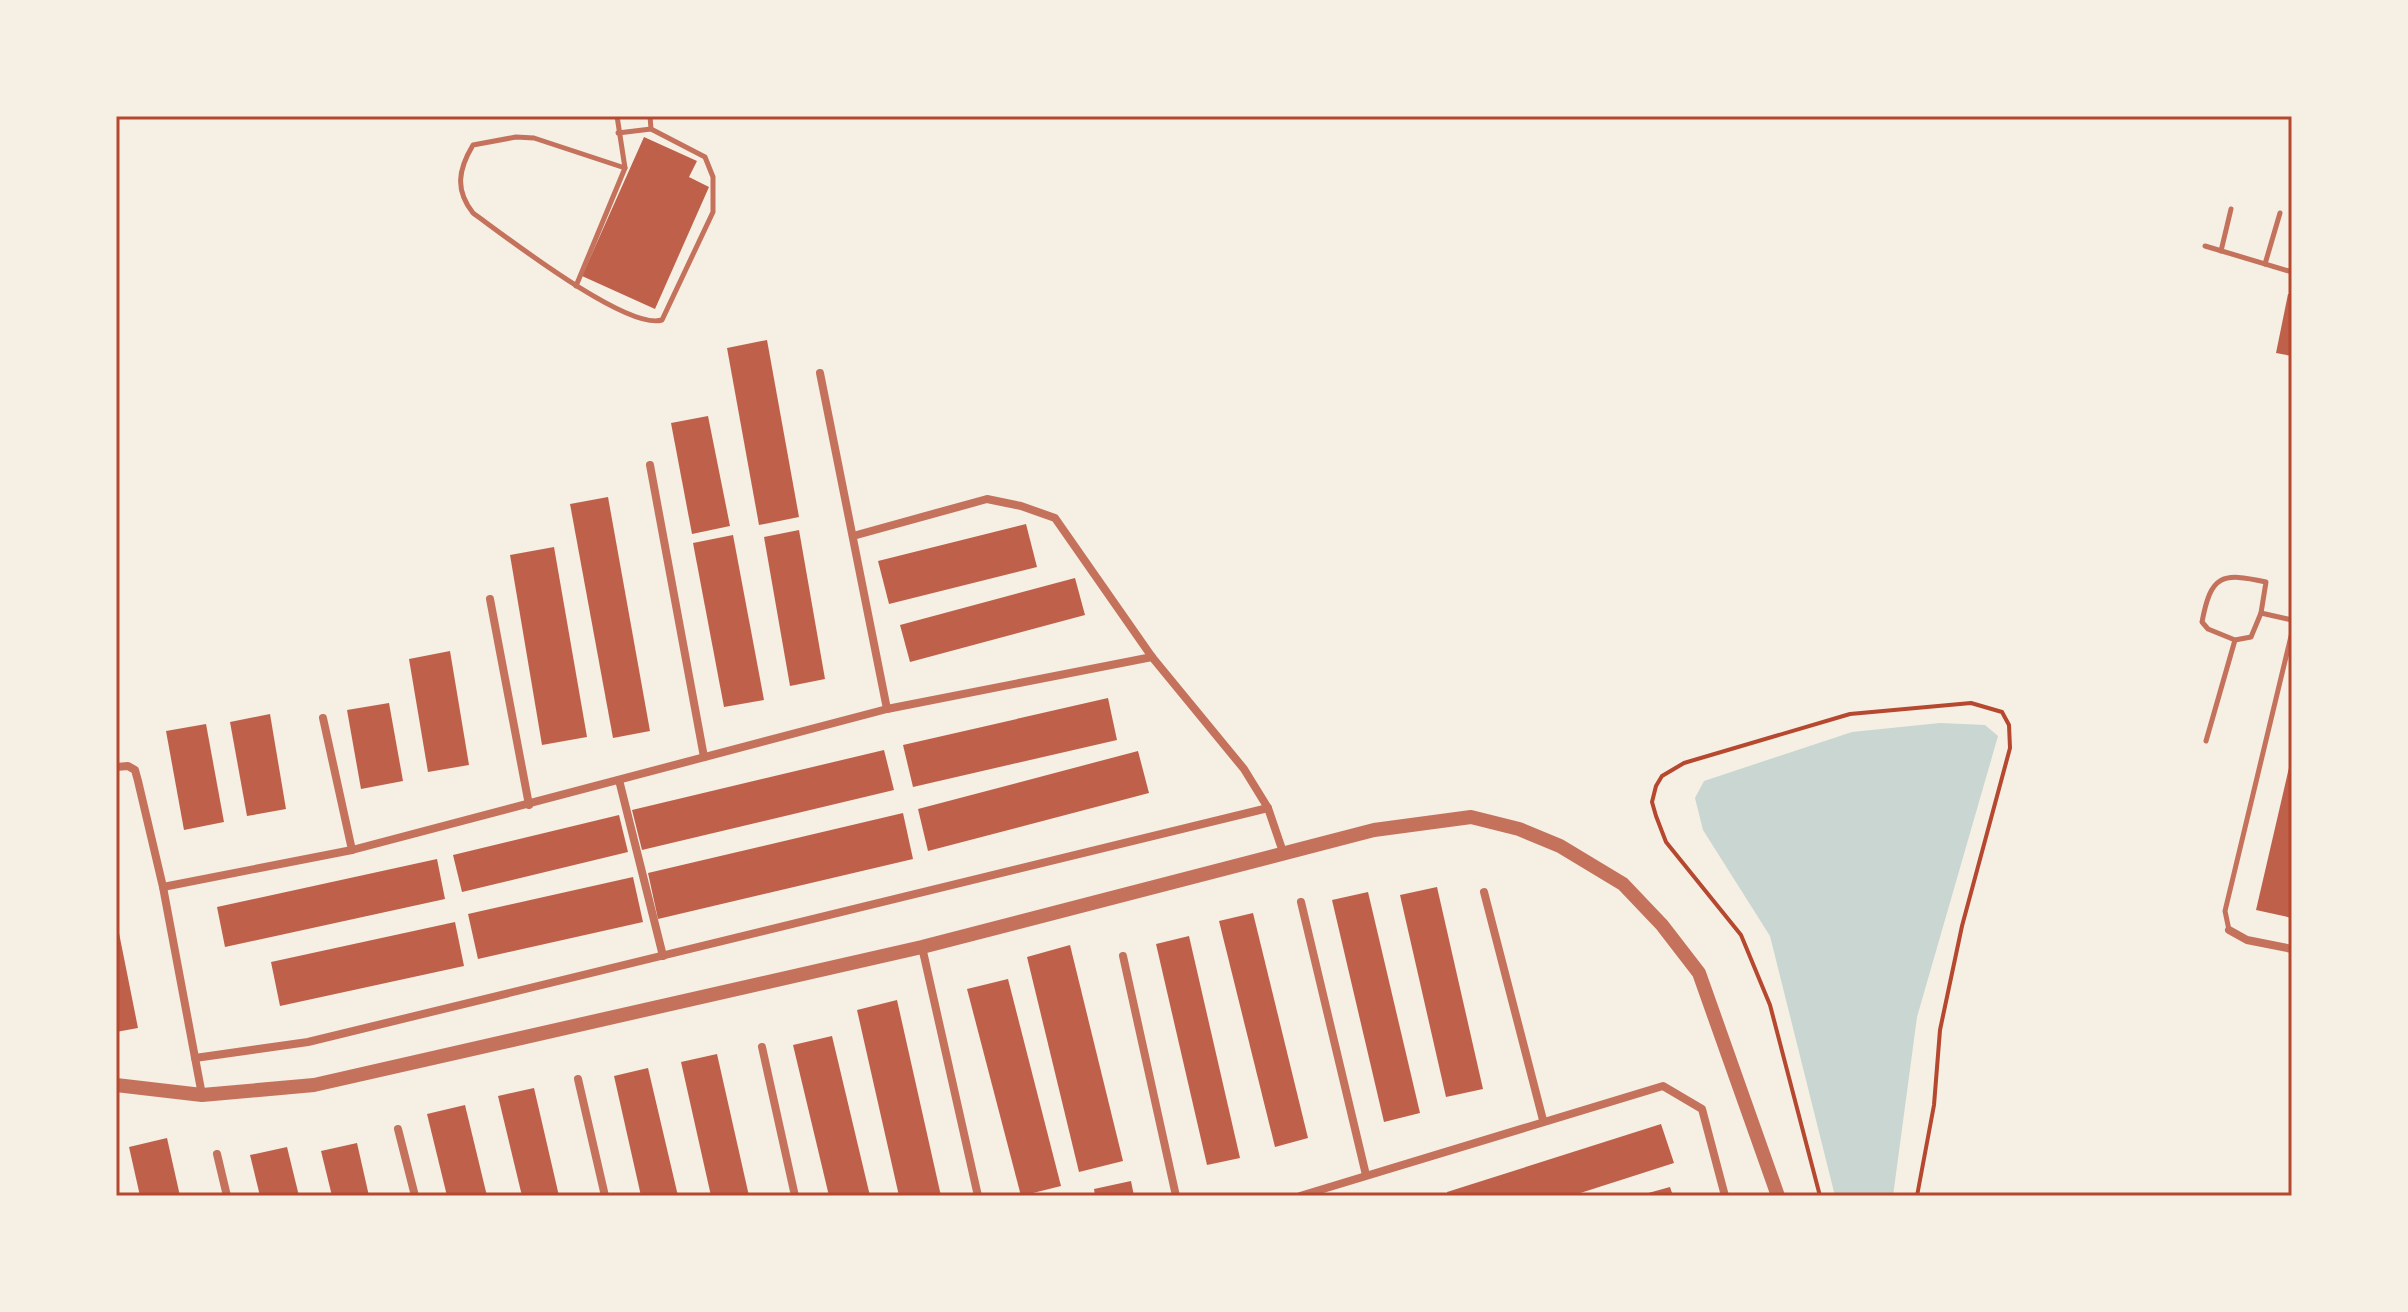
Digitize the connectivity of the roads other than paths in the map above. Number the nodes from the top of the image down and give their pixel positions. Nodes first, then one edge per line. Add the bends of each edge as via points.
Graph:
1 (617, 116) edge
2 (650, 116) edge
3 (651, 129) junction
4 (618, 133) junction
5 (625, 168) junction
6 (2231, 209) dead end
7 (2280, 213) dead end
8 (2205, 246) dead end
9 (2221, 251) junction
10 (2265, 264) junction
11 (2292, 272) edge
12 (576, 286) junction
13 (820, 373) dead end
14 (650, 465) dead end
15 (853, 536) junction
16 (490, 599) dead end
17 (2261, 613) junction
18 (2292, 620) edge
19 (2292, 632) edge
20 (2235, 640) junction
21 (1152, 657) junction
22 (887, 709) junction
23 (323, 718) dead end
24 (2206, 741) dead end
25 (704, 757) junction
26 (116, 767) edge
27 (619, 780) junction
28 (529, 805) junction
29 (1268, 808) junction
30 (352, 850) junction
31 (1283, 852) junction
32 (163, 887) junction
33 (1484, 892) dead end
34 (1301, 902) dead end
35 (2229, 930) joint
36 (922, 947) junction
37 (2292, 949) edge
38 (663, 956) junction
39 (1123, 956) dead end
40 (762, 1047) dead end
41 (195, 1058) junction
42 (578, 1079) dead end
43 (116, 1085) edge
44 (202, 1095) junction
45 (1543, 1120) junction
46 (398, 1129) dead end
47 (217, 1154) dead end
48 (1366, 1175) junction
49 (227, 1196) edge
50 (415, 1196) edge
51 (605, 1196) edge
52 (795, 1196) edge
53 (978, 1196) edge
54 (1176, 1196) edge
55 (1300, 1196) edge
56 (1725, 1196) edge
57 (1778, 1196) edge

1 - 4 lane
2 - 3 lane
3 - 4 lane
3 - 12 lane via 705,157 715,194 713,212 672,303 662,320 653,323
4 - 5 lane
5 - 12 lane
5 - 12 lane via 534,138 473,145 466,158 459,181 462,198 473,213
6 - 9 lane
7 - 10 lane
8 - 9 lane
9 - 10 lane
10 - 11 lane
13 - 15 street
14 - 25 street
15 - 21 street via 987,499 1055,518
15 - 22 street
16 - 28 street
17 - 18 lane
17 - 20 lane via 2251,637
17 - 20 lane via 2266,582 2229,576 2216,582 2207,594 2202,622
19 - 35 lane via 2225,911
20 - 24 lane
21 - 22 street
21 - 29 street via 1244,769
22 - 25 street
23 - 30 street
25 - 27 street
26 - 32 street via 135,770
27 - 28 street
27 - 38 street
28 - 30 street
29 - 31 street
29 - 38 street
30 - 32 street
31 - 36 street
31 - 57 street via 1374,830 1471,817 1560,846 1623,884 1699,973
32 - 41 street
33 - 45 street
34 - 48 street
35 - 37 street via 2247,940
36 - 44 street via 314,1085
36 - 53 street
38 - 41 street via 308,1042
39 - 54 street
40 - 52 street
41 - 44 street
42 - 51 street
43 - 44 street
45 - 48 street
45 - 56 street via 1663,1086 1702,1109
46 - 50 street
47 - 49 street
48 - 55 street

